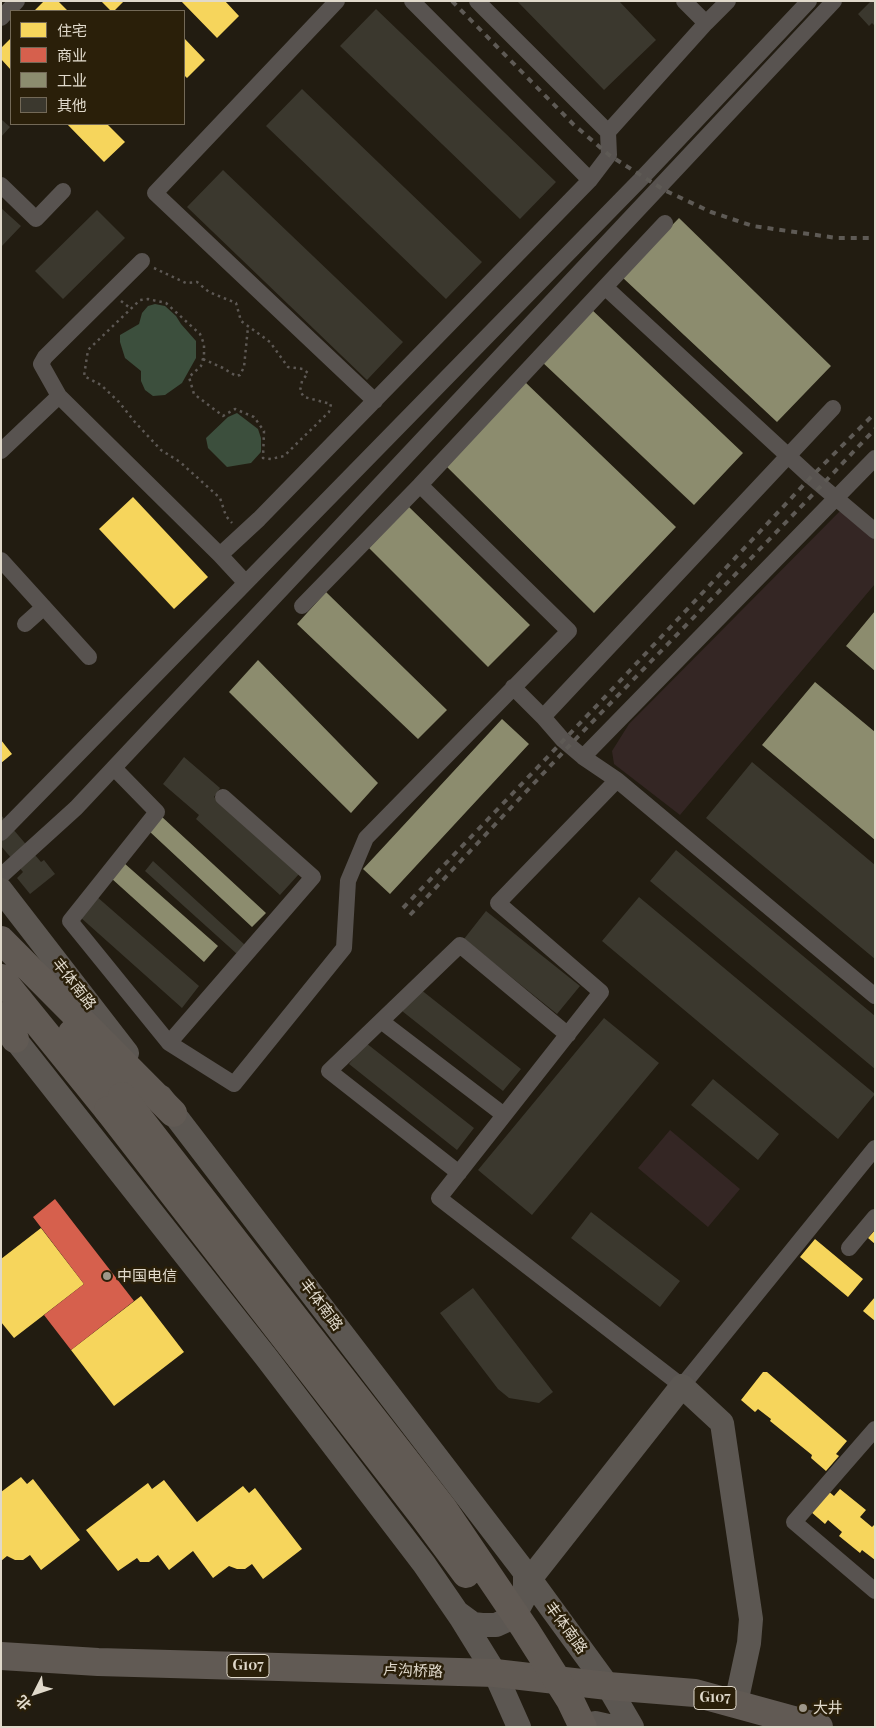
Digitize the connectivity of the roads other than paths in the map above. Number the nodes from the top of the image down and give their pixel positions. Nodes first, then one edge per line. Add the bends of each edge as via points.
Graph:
1 (17, 1) edge
2 (337, 1) edge
3 (412, 1) edge
4 (477, 1) edge
5 (684, 1) edge
6 (728, 1) edge
7 (809, 1) edge
8 (834, 1) edge
9 (1, 18) edge
10 (706, 23) junction
11 (608, 132) junction
12 (590, 180) junction
13 (1, 184) edge
14 (63, 190) dead end
15 (665, 223) dead end
16 (142, 261) road end
17 (605, 287) junction
18 (59, 396) junction
19 (375, 401) junction
20 (833, 408) dead end
21 (1, 451) edge
22 (788, 456) junction
23 (875, 458) edge
24 (420, 485) junction
25 (836, 498) junction
26 (875, 531) edge
27 (220, 555) junction
28 (1, 560) edge
29 (245, 582) junction
30 (302, 606) dead end
31 (44, 607) junction
32 (24, 624) dead end
33 (89, 657) dead end
34 (514, 688) junction
35 (543, 716) junction
36 (583, 757) junction
37 (114, 768) junction
38 (617, 780) junction
39 (223, 797) dead end
40 (1, 833) edge
41 (1, 876) edge
42 (1, 890) edge
43 (1, 941) edge
44 (1, 978) edge
45 (875, 996) edge
46 (381, 1021) junction
47 (6, 1026) edge
48 (568, 1035) junction
49 (168, 1043) junction
50 (115, 1103) junction
51 (173, 1113) junction
52 (504, 1115) junction
53 (875, 1148) edge
54 (459, 1173) junction
55 (875, 1217) edge
56 (849, 1248) dead end
57 (682, 1386) junction
58 (875, 1429) edge
59 (528, 1576) junction
60 (875, 1591) edge
61 (458, 1613) junction
62 (1, 1656) edge
63 (495, 1673) junction
64 (608, 1686) junction
65 (736, 1704) junction
66 (519, 1727) edge
67 (563, 1727) edge
68 (582, 1727) edge
69 (613, 1727) edge
70 (632, 1727) edge
71 (819, 1727) edge

1 - 9 street
2 - 19 street via 155,193
3 - 12 street
4 - 11 street
5 - 10 street
6 - 10 street
7 - 29 street via 642,178
8 - 37 street
10 - 11 street
11 - 12 street via 609,155
12 - 19 street
13 - 14 street via 36,219
15 - 17 street
16 - 18 street via 45,357 41,364
17 - 22 street
17 - 24 street
18 - 21 street
18 - 27 street
19 - 27 street
20 - 22 street
22 - 25 street
22 - 35 street
23 - 25 street
24 - 30 street
24 - 34 street via 569,631
25 - 26 street
25 - 36 street
27 - 29 street
28 - 31 street
29 - 40 street
31 - 32 street
31 - 33 street
34 - 35 street
34 - 49 street via 366,838 348,881 344,948 234,1084
35 - 36 street
36 - 38 street
37 - 41 street via 76,808
37 - 49 street via 157,812 70,921
38 - 45 street
38 - 48 street via 498,903 601,992
39 - 49 street via 313,877
42 - 51 street, 丰体南路
43 - 50 highway, 丰体南路
43 - 51 highway
44 - 50 highway, 丰体南路
46 - 48 street via 460,945
46 - 52 street
46 - 54 street via 329,1071
47 - 61 street via 266,1357
48 - 52 street
50 - 67 highway, 丰体南路, bridge via 480,1592
50 - 68 highway, 丰体南路, bridge via 443,1508 525,1629 570,1700
51 - 59 street, 丰体南路
52 - 54 street
53 - 57 street
54 - 57 street via 439,1198
55 - 56 street
57 - 59 street
57 - 65 street via 722,1422 751,1619
58 - 60 street via 794,1522
59 - 61 street via 525,1596 507,1620 496,1625 473,1624
59 - 64 street, 丰体南路
61 - 63 street
62 - 63 highway, 卢沟桥路 / G107
63 - 64 highway, 卢沟桥路 / G107
63 - 66 street
64 - 65 highway, 卢沟桥路 / G107 via 695,1693
64 - 70 street, 丰体南路
65 - 71 highway, 卢沟桥路 / G107
68 - 69 street via 595,1723

